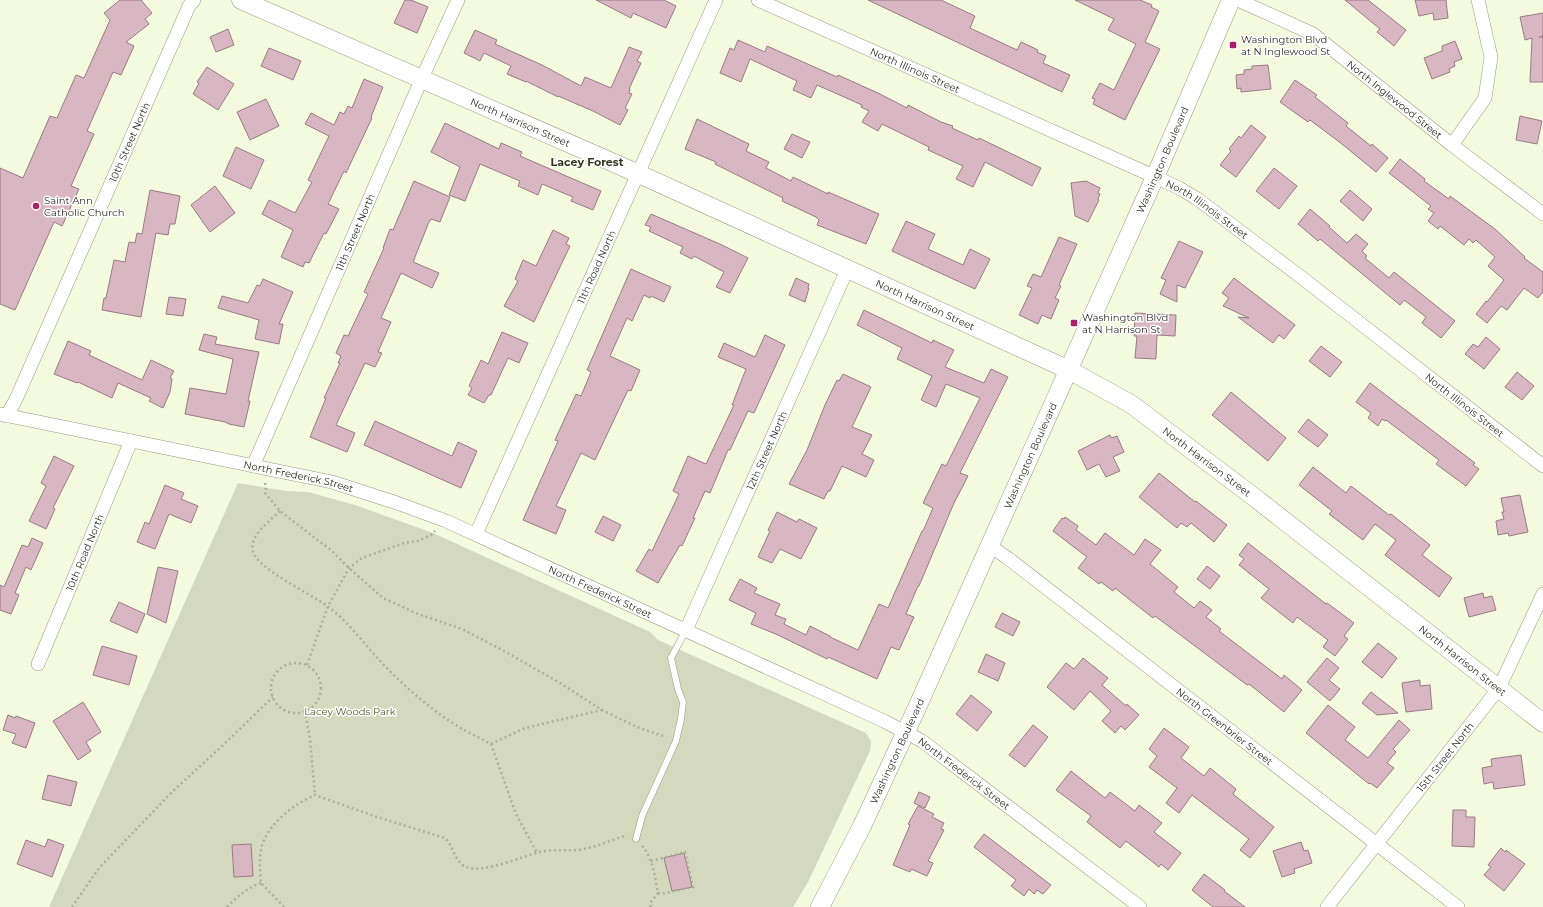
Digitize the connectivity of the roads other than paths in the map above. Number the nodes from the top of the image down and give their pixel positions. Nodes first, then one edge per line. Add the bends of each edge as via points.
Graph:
1 (194, 0) edge
2 (241, 0) edge
3 (458, 0) edge
4 (716, 0) edge
5 (758, 0) edge
6 (1231, 0) edge
7 (1238, 0) edge
8 (1478, 0) edge
9 (422, 78) junction
10 (1452, 145) junction
11 (638, 174) junction
12 (1155, 177) junction
13 (1543, 214) edge
14 (847, 270) junction
15 (1069, 370) junction
16 (4, 415) edge
17 (131, 441) junction
18 (253, 466) junction
19 (1543, 466) edge
20 (476, 534) junction
21 (990, 546) junction
22 (1543, 594) edge
23 (686, 630) junction
24 (38, 664) dead end
25 (1499, 688) junction
26 (1543, 723) edge
27 (906, 732) junction
28 (636, 839) road end
29 (1377, 843) junction
30 (820, 907) edge
31 (1140, 907) edge
32 (1328, 907) edge
33 (1458, 907) edge

1 - 16 street, 10th Street North via 189,6 20,390
2 - 9 street, North Harrison Street
3 - 9 street, 11th Street North
4 - 11 street, 11th Road North
5 - 12 street, North Illinois Street
6 - 12 street, Washington Boulevard
7 - 10 street, North Inglewood Street via 1314,34
8 - 10 street via 1491,57 1485,98
9 - 11 street, North Harrison Street
9 - 18 street, 11th Street North
10 - 13 street, North Inglewood Street
11 - 14 street, North Harrison Street
11 - 20 street, 11th Road North
12 - 15 street, Washington Boulevard
12 - 19 street, North Illinois Street via 1196,198
14 - 15 street, North Harrison Street
14 - 23 street, 12th Street North
15 - 21 street, Washington Boulevard
15 - 25 street, North Harrison Street via 1131,404
16 - 17 street, North Frederick Street
17 - 18 street, North Frederick Street
17 - 24 street, 10th Road North
18 - 20 street, North Frederick Street via 332,482 397,503
20 - 23 street, North Frederick Street
21 - 27 street, Washington Boulevard
21 - 29 street, North Greenbrier Street
22 - 25 street, 15th Street North
23 - 27 street, North Frederick Street
23 - 28 lane via 671,658 683,702 676,741 642,816
25 - 26 street, North Harrison Street
25 - 29 street, 15th Street North
27 - 30 street, Washington Boulevard
27 - 31 street, North Frederick Street via 928,744
29 - 32 street, 15th Street North
29 - 33 street, North Greenbrier Street

